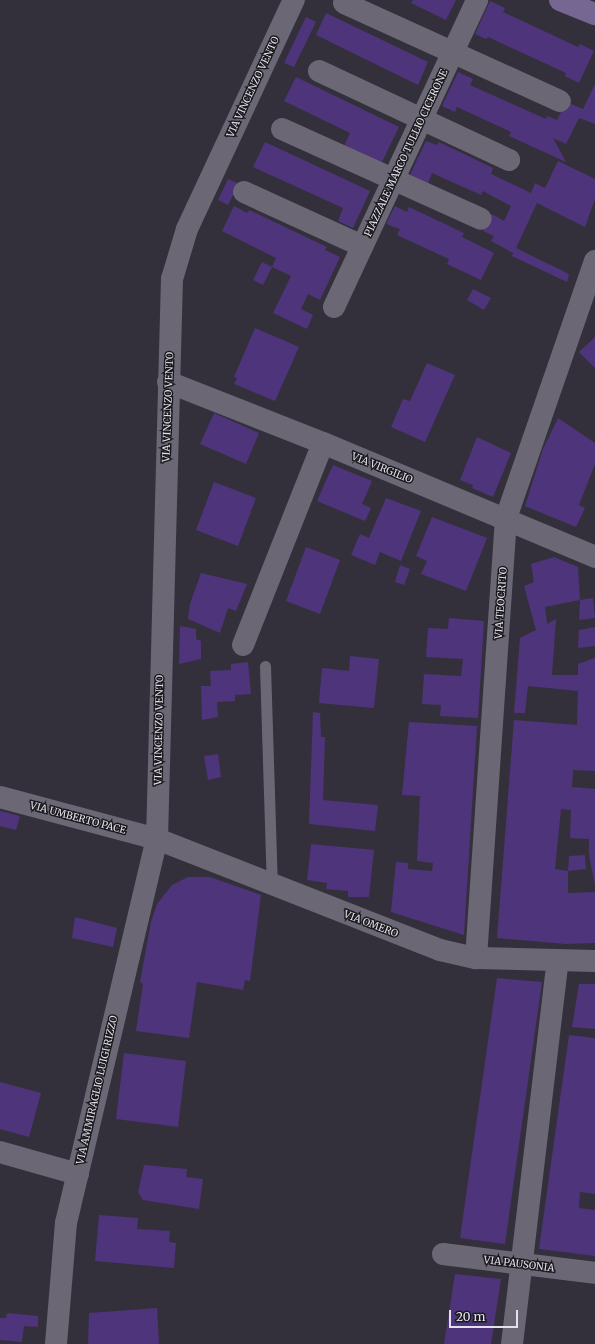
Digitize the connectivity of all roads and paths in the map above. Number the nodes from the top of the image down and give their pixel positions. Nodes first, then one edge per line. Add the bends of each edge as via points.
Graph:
1 (294, 0) edge
2 (477, 0) edge
3 (560, 0) edge
4 (344, 2) dead end
5 (595, 14) edge
6 (453, 53) junction
7 (319, 71) dead end
8 (560, 101) dead end
9 (422, 120) junction
10 (282, 129) dead end
11 (509, 160) dead end
12 (393, 179) junction
13 (244, 192) dead end
14 (481, 219) dead end
15 (362, 246) junction
16 (595, 261) edge
17 (334, 307) dead end
18 (168, 382) junction
19 (323, 443) junction
20 (506, 518) junction
21 (595, 557) edge
22 (243, 644) dead end
23 (265, 666) dead end
24 (0, 797) edge
25 (157, 839) junction
26 (272, 885) junction
27 (476, 958) junction
28 (558, 961) junction
29 (595, 961) edge
30 (0, 1152) edge
31 (78, 1174) junction
32 (443, 1254) dead end
33 (523, 1264) junction
34 (595, 1273) edge
35 (56, 1344) edge
36 (512, 1344) edge

1 - 18 street, VIA VINCENZO VENTO via 187,229 172,279
2 - 6 street, PIAZZALE MARCO TULLIO CICERONE
3 - 5 street
4 - 6 street
6 - 8 street
6 - 9 street, PIAZZALE MARCO TULLIO CICERONE
7 - 9 street
9 - 11 street
9 - 12 street, PIAZZALE MARCO TULLIO CICERONE
10 - 12 street
12 - 14 street
12 - 15 street, PIAZZALE MARCO TULLIO CICERONE
13 - 15 street
15 - 17 street, PIAZZALE MARCO TULLIO CICERONE
16 - 20 street, VIA TEOCRITO
18 - 19 street, VIA VIRGILIO
18 - 25 street, VIA VINCENZO VENTO
19 - 20 street, VIA VIRGILIO
19 - 22 street
20 - 21 street, VIA VIRGILIO
20 - 27 street, VIA TEOCRITO
23 - 26 lane
24 - 25 street, VIA UMBERTO PACE
25 - 26 street, VIA OMERO
25 - 31 street, VIA AMMIRAGLIO LUIGI RIZZO
26 - 27 street, VIA OMERO via 440,950
27 - 28 street, VIA OMERO
28 - 29 street, VIA OMERO
28 - 33 street
30 - 31 street
31 - 35 street, VIA AMMIRAGLIO LUIGI RIZZO via 66,1223
32 - 33 street, VIA PAUSONIA
33 - 34 street, VIA PAUSONIA
33 - 36 street

